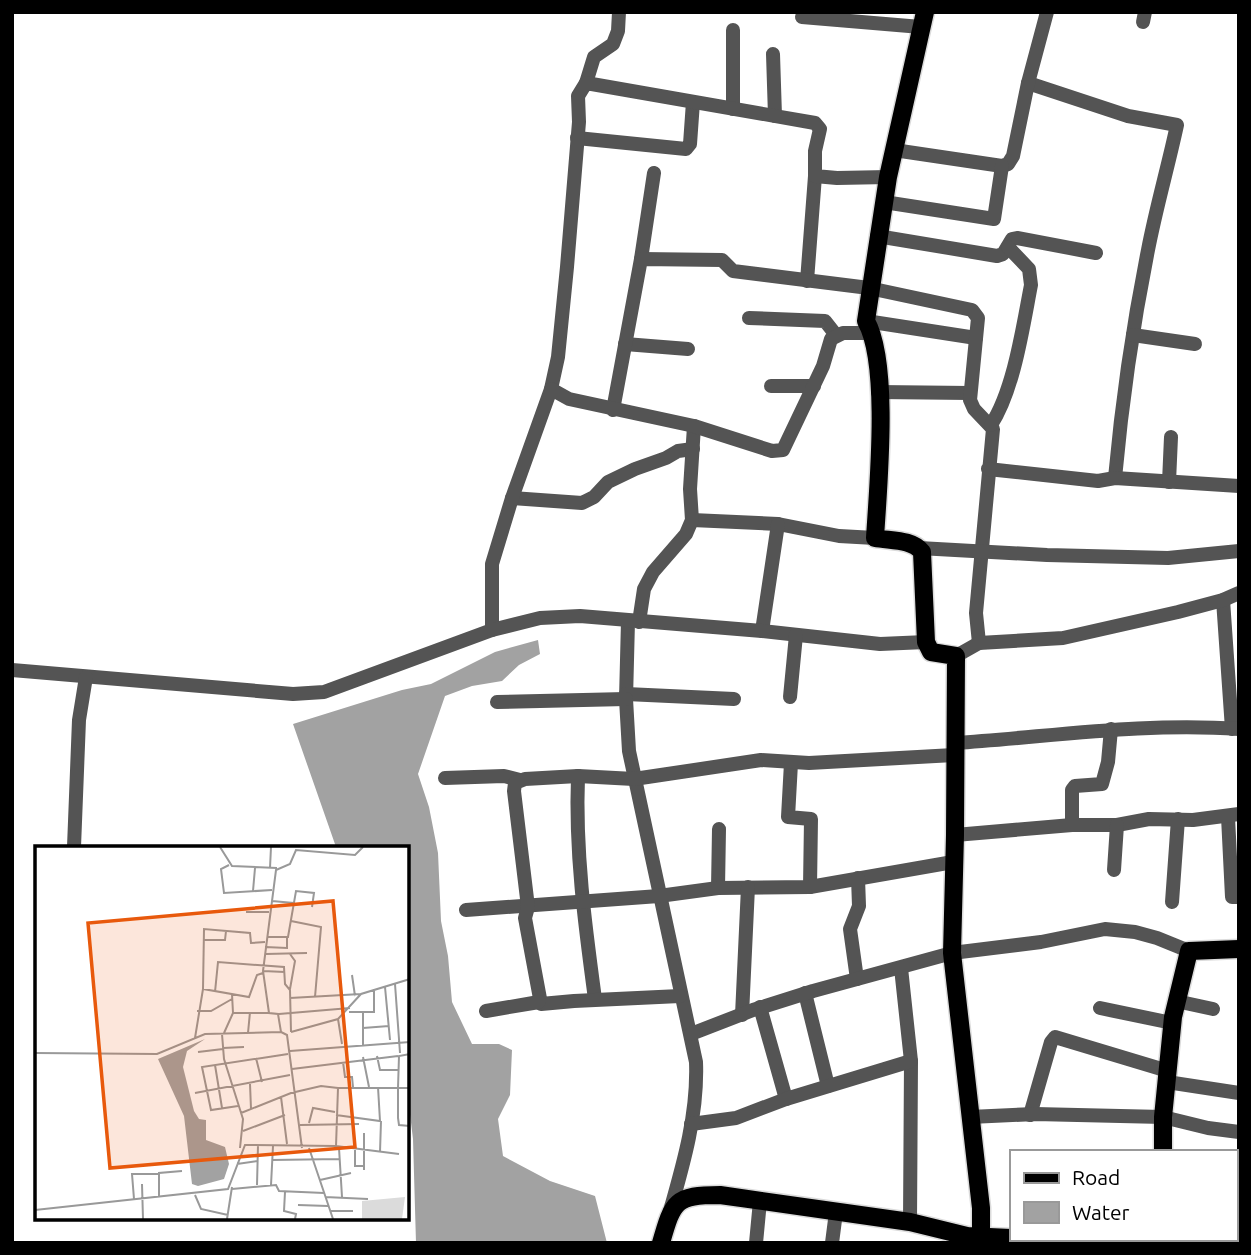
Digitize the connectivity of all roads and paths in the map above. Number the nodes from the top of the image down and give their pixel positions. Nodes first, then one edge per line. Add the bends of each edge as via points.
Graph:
1 (619, 12) edge
2 (1047, 12) edge
3 (802, 17) dead end
4 (850, 17) edge
5 (923, 19) edge
6 (733, 30) dead end
7 (773, 54) dead end
8 (586, 83) junction
9 (1028, 83) junction
10 (693, 103) junction
11 (733, 109) junction
12 (775, 116) junction
13 (578, 138) junction
14 (894, 150) junction
15 (1002, 166) junction
16 (654, 173) dead end
17 (815, 176) junction
18 (888, 177) junction
19 (884, 202) junction
20 (877, 236) junction
21 (1008, 247) junction
22 (1096, 253) dead end
23 (640, 259) junction
24 (807, 281) junction
25 (869, 288) junction
26 (749, 318) dead end
27 (869, 327) junction
28 (836, 335) junction
29 (1133, 335) junction
30 (976, 338) junction
31 (625, 344) junction
32 (1195, 344) dead end
33 (688, 349) dead end
34 (771, 386) dead end
35 (814, 386) junction
36 (551, 389) junction
37 (878, 392) junction
38 (970, 393) junction
39 (613, 410) junction
40 (991, 425) junction
41 (694, 426) junction
42 (1171, 437) dead end
43 (692, 449) junction
44 (988, 469) junction
45 (1115, 478) junction
46 (1169, 482) junction
47 (1239, 486) edge
48 (512, 498) junction
49 (692, 520) junction
50 (778, 524) junction
51 (875, 538) junction
52 (919, 548) junction
53 (1239, 551) edge
54 (981, 552) junction
55 (1239, 593) edge
56 (1223, 600) junction
57 (634, 622) junction
58 (492, 630) junction
59 (762, 631) junction
60 (796, 635) junction
61 (926, 642) junction
62 (979, 643) junction
63 (1233, 649) edge
64 (956, 656) junction
65 (12, 670) edge
66 (86, 677) junction
67 (626, 696) junction
68 (790, 697) dead end
69 (733, 699) dead end
70 (498, 702) dead end
71 (1111, 729) junction
72 (1236, 729) edge
73 (955, 749) junction
74 (791, 763) junction
75 (578, 776) junction
76 (445, 778) dead end
77 (634, 779) junction
78 (520, 780) junction
79 (1233, 816) edge
80 (1178, 820) junction
81 (1072, 825) junction
82 (1117, 825) junction
83 (719, 829) dead end
84 (956, 835) junction
85 (74, 846) edge
86 (953, 862) junction
87 (1114, 870) dead end
88 (858, 878) junction
89 (748, 887) junction
90 (810, 887) junction
91 (718, 888) junction
92 (659, 896) junction
93 (1239, 897) edge
94 (582, 901) junction
95 (1172, 902) dead end
96 (528, 907) junction
97 (466, 911) dead end
98 (1239, 949) edge
99 (1189, 951) junction
100 (952, 953) junction
101 (901, 968) junction
102 (857, 979) junction
103 (805, 993) junction
104 (680, 996) junction
105 (595, 999) junction
106 (1176, 1001) junction
107 (539, 1002) junction
108 (760, 1007) junction
109 (1100, 1008) dead end
110 (1213, 1009) dead end
111 (486, 1011) dead end
112 (742, 1015) junction
113 (1172, 1024) junction
114 (691, 1034) junction
115 (911, 1061) junction
116 (1168, 1077) junction
117 (828, 1086) junction
118 (1239, 1093) edge
119 (786, 1099) junction
120 (1030, 1115) junction
121 (970, 1117) junction
122 (1163, 1117) junction
123 (691, 1124) junction
124 (1239, 1132) edge
125 (1163, 1150) edge
126 (760, 1201) junction
127 (670, 1210) junction
128 (836, 1212) junction
129 (910, 1222) junction
130 (981, 1237) junction
131 (1010, 1238) edge
132 (1066, 1241) edge
133 (1158, 1241) edge
134 (661, 1243) edge
135 (756, 1243) edge
136 (832, 1243) edge
137 (1100, 1243) edge
138 (1151, 1243) edge

1 - 8 street via 613,44 594,57
2 - 9 street
3 - 4 street
4 - 5 street
5 - 14 main road
6 - 11 street
7 - 12 street
8 - 10 street
8 - 13 street via 578,96
9 - 15 street via 1013,156
9 - 29 street via 1128,116 1177,125
10 - 11 street
10 - 13 street via 687,149
11 - 12 street
12 - 17 street via 818,125
13 - 36 street via 558,357
14 - 15 street
14 - 18 main road
15 - 19 street via 994,219
16 - 23 street
17 - 18 street
17 - 24 street
18 - 19 main road
19 - 20 main road
20 - 21 street via 997,256
20 - 25 main road
21 - 22 street via 1012,239 1023,238
21 - 40 street via 1029,269 1031,285 1007,387
23 - 24 street via 722,260 733,271
23 - 31 street
24 - 25 street
25 - 27 main road
25 - 30 street via 972,310 978,318
26 - 28 street via 825,321
27 - 28 street
27 - 30 street
27 - 37 main road
28 - 35 street
29 - 32 street
29 - 45 street
30 - 38 street
31 - 33 street
31 - 39 street
34 - 35 street
35 - 41 street via 783,450 772,451
36 - 39 street via 569,399
36 - 48 street
37 - 38 street
37 - 51 main road
38 - 40 street via 974,409
39 - 41 street
40 - 44 street
41 - 43 street
42 - 46 street
43 - 48 street via 608,482 582,503
43 - 49 street
44 - 45 street via 1098,481
44 - 54 street
45 - 46 street
46 - 47 street
48 - 58 street via 492,564
49 - 50 street
49 - 57 street via 686,534 653,572
50 - 51 street
50 - 59 street
51 - 52 main road
52 - 54 street
52 - 61 main road
53 - 54 street via 1168,558
54 - 62 street via 976,614
55 - 56 street
56 - 62 street via 1063,638
56 - 63 street
57 - 58 street via 580,616 540,618
57 - 59 street
57 - 67 street
58 - 66 street via 324,692 293,694
59 - 60 street
60 - 61 street via 880,644
60 - 68 street
61 - 64 main road via 931,652
62 - 64 street
63 - 72 street
64 - 73 main road
65 - 66 street
66 - 85 street via 79,720
67 - 69 street
67 - 70 street
67 - 77 street
71 - 72 street
71 - 73 street
71 - 81 street via 1102,784 1072,790
73 - 74 street
73 - 84 main road
74 - 77 street via 761,760
74 - 90 street via 788,817 811,819
75 - 77 street
75 - 78 street
75 - 94 street
76 - 78 street via 504,776
77 - 92 street
78 - 96 street via 514,791
79 - 80 street
79 - 93 street via 1232,897
80 - 82 street
80 - 95 street
81 - 82 street
81 - 84 street
82 - 87 street
83 - 91 street
84 - 86 main road
86 - 88 street
86 - 100 main road
88 - 90 street
88 - 102 street via 859,906 850,929
89 - 90 street
89 - 91 street
89 - 112 street
91 - 92 street
92 - 94 street
92 - 104 street
94 - 96 street
94 - 105 street
96 - 97 street
96 - 107 street via 525,918
98 - 99 main road
99 - 100 street via 1157,937 1105,929
99 - 106 main road
100 - 101 street
100 - 121 main road
101 - 102 street
101 - 115 street
102 - 103 street
103 - 108 street
103 - 117 street
104 - 105 street
104 - 114 street
105 - 107 street
106 - 110 street
106 - 113 main road
107 - 111 street
108 - 112 street
108 - 119 street
109 - 113 street
112 - 114 street
113 - 116 main road
114 - 123 street via 697,1089
115 - 117 street
115 - 129 street
116 - 118 street
116 - 120 street via 1055,1037
116 - 122 main road
117 - 119 street
119 - 123 street via 736,1118
120 - 121 street
120 - 122 street
121 - 130 main road
122 - 124 street
122 - 125 main road
123 - 127 street
126 - 127 main road via 695,1195
126 - 128 main road
126 - 135 street
127 - 134 main road
128 - 129 main road
128 - 136 street
129 - 130 main road
130 - 131 main road
132 - 137 main road
133 - 138 main road

